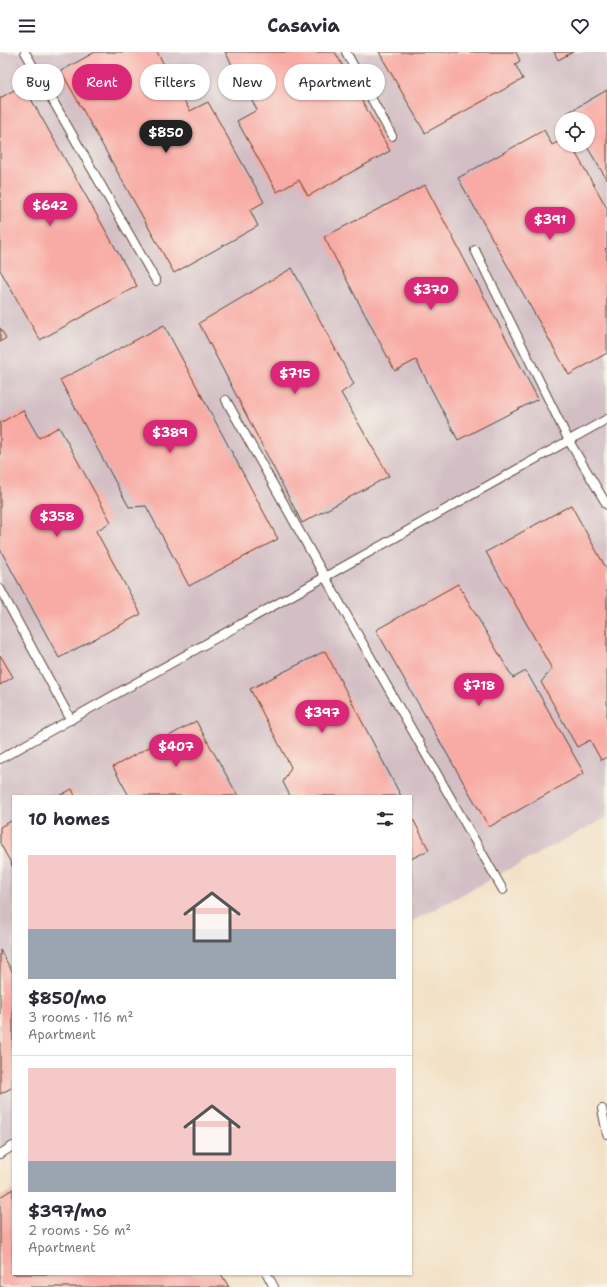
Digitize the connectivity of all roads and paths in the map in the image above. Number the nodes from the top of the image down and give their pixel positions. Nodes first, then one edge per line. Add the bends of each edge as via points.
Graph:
1 (25, 52) edge
2 (346, 52) edge
3 (392, 136) dead end
4 (475, 250) dead end
5 (156, 281) dead end
6 (226, 400) dead end
7 (607, 419) edge
8 (569, 441) junction
9 (607, 505) edge
10 (325, 577) junction
11 (0, 589) edge
12 (70, 720) junction
13 (0, 759) edge
14 (503, 890) dead end
15 (602, 1110) dead end
16 (607, 1134) edge
17 (12, 1147) edge
18 (0, 1154) edge
19 (268, 1275) edge
20 (274, 1287) edge

1 - 5 lane
2 - 3 lane
4 - 8 lane
6 - 10 lane
7 - 8 lane
8 - 9 lane
8 - 10 lane
10 - 12 lane
10 - 14 lane
11 - 12 lane
12 - 13 lane
15 - 16 lane
17 - 18 lane
19 - 20 lane

